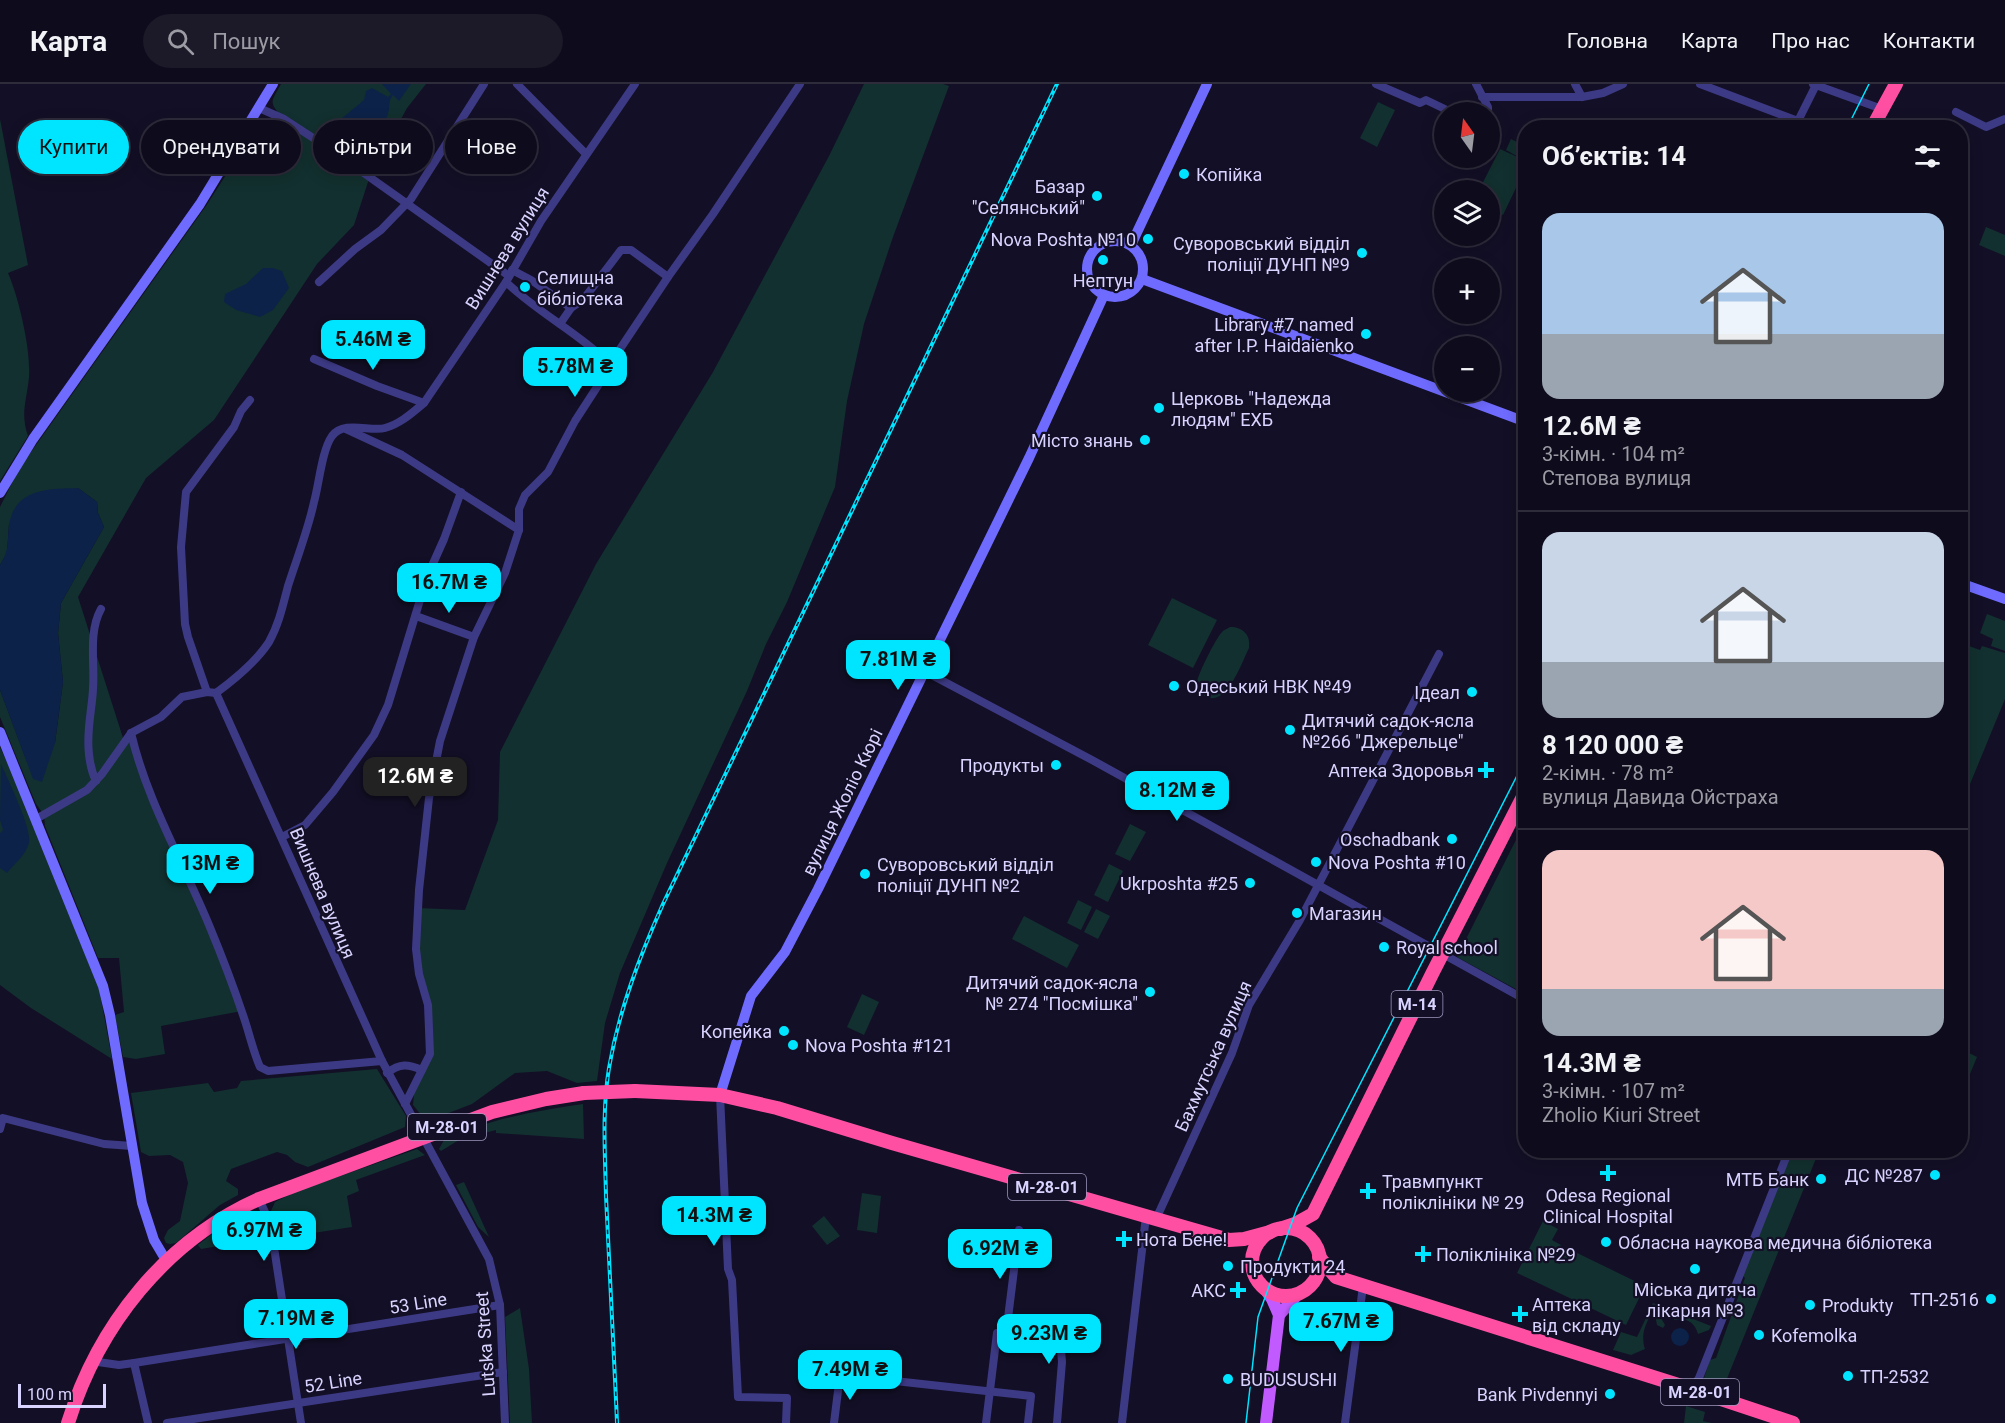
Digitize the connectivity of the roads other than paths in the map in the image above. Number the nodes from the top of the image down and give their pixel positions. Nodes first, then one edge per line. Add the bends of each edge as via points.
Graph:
1 (273, 84) edge
2 (484, 84) edge
3 (517, 84) edge
4 (635, 84) edge
5 (800, 84) edge
6 (1207, 84) edge
7 (1376, 84) edge
8 (1476, 84) edge
9 (1575, 84) edge
10 (1623, 84) edge
11 (1700, 84) edge
12 (1896, 84) edge
13 (1814, 85) edge
14 (1482, 97) junction
15 (1582, 97) junction
16 (1485, 102) edge
17 (1434, 104) edge
18 (259, 108) junction
19 (1882, 110) junction
20 (1956, 112) dead end
21 (2005, 119) edge
22 (1795, 120) edge
23 (1798, 120) edge
24 (1876, 120) edge
25 (586, 154) junction
26 (406, 202) junction
27 (1131, 245) junction
28 (509, 276) junction
29 (668, 277) junction
30 (1142, 279) junction
31 (319, 282) dead end
32 (1104, 295) junction
33 (571, 308) junction
34 (560, 324) junction
35 (314, 359) dead end
36 (610, 364) junction
37 (250, 400) dead end
38 (424, 404) junction
39 (1518, 419) edge
40 (344, 429) junction
41 (461, 492) junction
42 (0, 493) edge
43 (519, 530) junction
44 (1968, 586) edge
45 (2005, 599) edge
46 (100, 609) dead end
47 (416, 616) junction
48 (474, 637) junction
49 (1439, 654) dead end
50 (924, 671) junction
51 (207, 692) junction
52 (216, 693) junction
53 (0, 732) edge
54 (131, 733) junction
55 (96, 782) junction
56 (1518, 807) edge
57 (36, 819) junction
58 (282, 837) junction
59 (1317, 885) junction
60 (1442, 954) junction
61 (1518, 996) edge
62 (382, 1061) junction
63 (422, 1070) junction
64 (387, 1073) junction
65 (720, 1095) junction
66 (405, 1104) junction
67 (0, 1128) edge
68 (423, 1136) junction
69 (132, 1146) junction
70 (1786, 1158) edge
71 (259, 1199) junction
72 (1313, 1214) junction
73 (1151, 1217) junction
74 (1020, 1230) dead end
75 (1275, 1230) junction
76 (1229, 1240) junction
77 (1318, 1252) junction
78 (167, 1262) junction
79 (1252, 1270) junction
80 (1336, 1277) junction
81 (1363, 1286) junction
82 (1265, 1289) junction
83 (1304, 1290) junction
84 (500, 1305) junction
85 (1279, 1315) junction
86 (1006, 1334) junction
87 (288, 1338) junction
88 (91, 1361) junction
89 (134, 1363) junction
90 (503, 1372) junction
91 (1691, 1389) junction
92 (989, 1392) junction
93 (298, 1403) junction
94 (68, 1423) edge
95 (148, 1423) edge
96 (167, 1423) edge
97 (301, 1423) edge
98 (505, 1423) edge
99 (786, 1423) edge
100 (834, 1423) edge
101 (986, 1423) edge
102 (1028, 1423) edge
103 (1057, 1423) edge
104 (1122, 1423) edge
105 (1266, 1423) edge
106 (1346, 1423) edge
107 (1793, 1423) edge

1 - 18 street
2 - 26 street
3 - 25 street
4 - 25 street, Вишнева вулиця
5 - 29 street
6 - 27 street
7 - 17 street via 1420,103 1426,100
8 - 14 street
9 - 15 street
10 - 15 street
11 - 22 street
12 - 19 highway
13 - 19 street
13 - 23 street
14 - 15 street
14 - 16 street
18 - 26 street via 284,119
18 - 42 street via 200,204 33,439
19 - 24 highway
20 - 21 street via 1986,127
25 - 28 street, Вишнева вулиця
26 - 28 street
26 - 31 street via 381,230
27 - 30 street via 1142,260
27 - 32 street via 1104,243 1090,256 1087,274 1096,290
28 - 33 street via 531,280
28 - 34 street via 518,294
28 - 38 street, Вишнева вулиця
29 - 33 street via 632,250 624,249 583,300
29 - 36 street
30 - 32 street via 1131,293
30 - 39 street
32 - 50 street, вулиця Жоліо Кюрі
33 - 34 street
34 - 36 street
35 - 38 street
36 - 43 street via 548,472 525,495 519,509
37 - 51 street via 186,492 181,547 185,624
38 - 40 street, Вишнева вулиця via 382,429
40 - 41 street via 402,455
40 - 52 street via 333,435 327,448 312,514 281,616 269,641 255,659
41 - 43 street
41 - 47 street
43 - 48 street via 505,573
44 - 45 street
46 - 55 street via 95,625 88,730 88,753
47 - 48 street
47 - 58 street via 388,705 374,735 305,825
48 - 63 street via 440,741 429,798 416,949 429,1024 430,1054
49 - 59 street, Бахмутська вулиця
50 - 59 street
50 - 65 street, вулиця Жоліо Кюрі via 819,889 785,952 751,996
51 - 52 street
51 - 54 street via 182,697 160,717
52 - 58 street, Вишнева вулиця
53 - 57 street
54 - 55 street
54 - 62 street via 144,779 209,925 260,1067 268,1071
55 - 57 street
56 - 60 highway, М-14
57 - 69 street via 105,992
58 - 62 street, Вишнева вулиця
59 - 60 street
59 - 73 street, Бахмутська вулиця via 1249,1005 1232,1053
60 - 61 street
60 - 72 highway, М-14
62 - 64 street, Вишнева вулиця
63 - 64 street via 404,1064
63 - 66 street
64 - 66 street, Вишнева вулиця
65 - 68 highway, М-28-01, bridge via 635,1091 546,1099 492,1112
65 - 73 highway, М-28-01 via 777,1108
65 - 99 street via 738,1397 787,1398
66 - 68 street, Lutska Street
67 - 69 street via 3,1118 104,1144
68 - 71 highway, М-28-01
68 - 84 street, Lutska Street via 489,1258
69 - 78 street via 148,1224
70 - 91 street via 1699,1378
71 - 78 highway, М-28-01 via 215,1222
71 - 87 street via 269,1221
72 - 75 highway
72 - 77 highway
73 - 76 highway, М-28-01
73 - 104 street, Бахмутська вулиця
74 - 86 street
75 - 76 highway, М-28-01
75 - 77 highway via 1290,1228 1302,1232
75 - 79 highway via 1254,1248
76 - 79 highway
77 - 80 highway
77 - 83 highway via 1316,1278
78 - 88 highway, М-28-01 via 126,1307
79 - 82 highway
80 - 81 highway, М-28-01
80 - 83 highway
81 - 91 highway, М-28-01
81 - 106 street
82 - 83 highway via 1289,1296
82 - 85 main road
83 - 85 main road
84 - 87 street, 53 Line
84 - 90 street, Lutska Street
85 - 105 main road
86 - 92 street via 997,1333
86 - 103 street via 1050,1342 1061,1350
87 - 89 street, 53 Line
87 - 93 street
88 - 89 street, 53 Line
88 - 94 highway, М-28-01
89 - 95 street
90 - 93 street, 52 Line
90 - 98 street, Lutska Street
91 - 107 highway, М-28-01
92 - 100 street via 840,1375
92 - 101 street
92 - 102 street via 1031,1396
93 - 96 street, 52 Line
93 - 97 street

